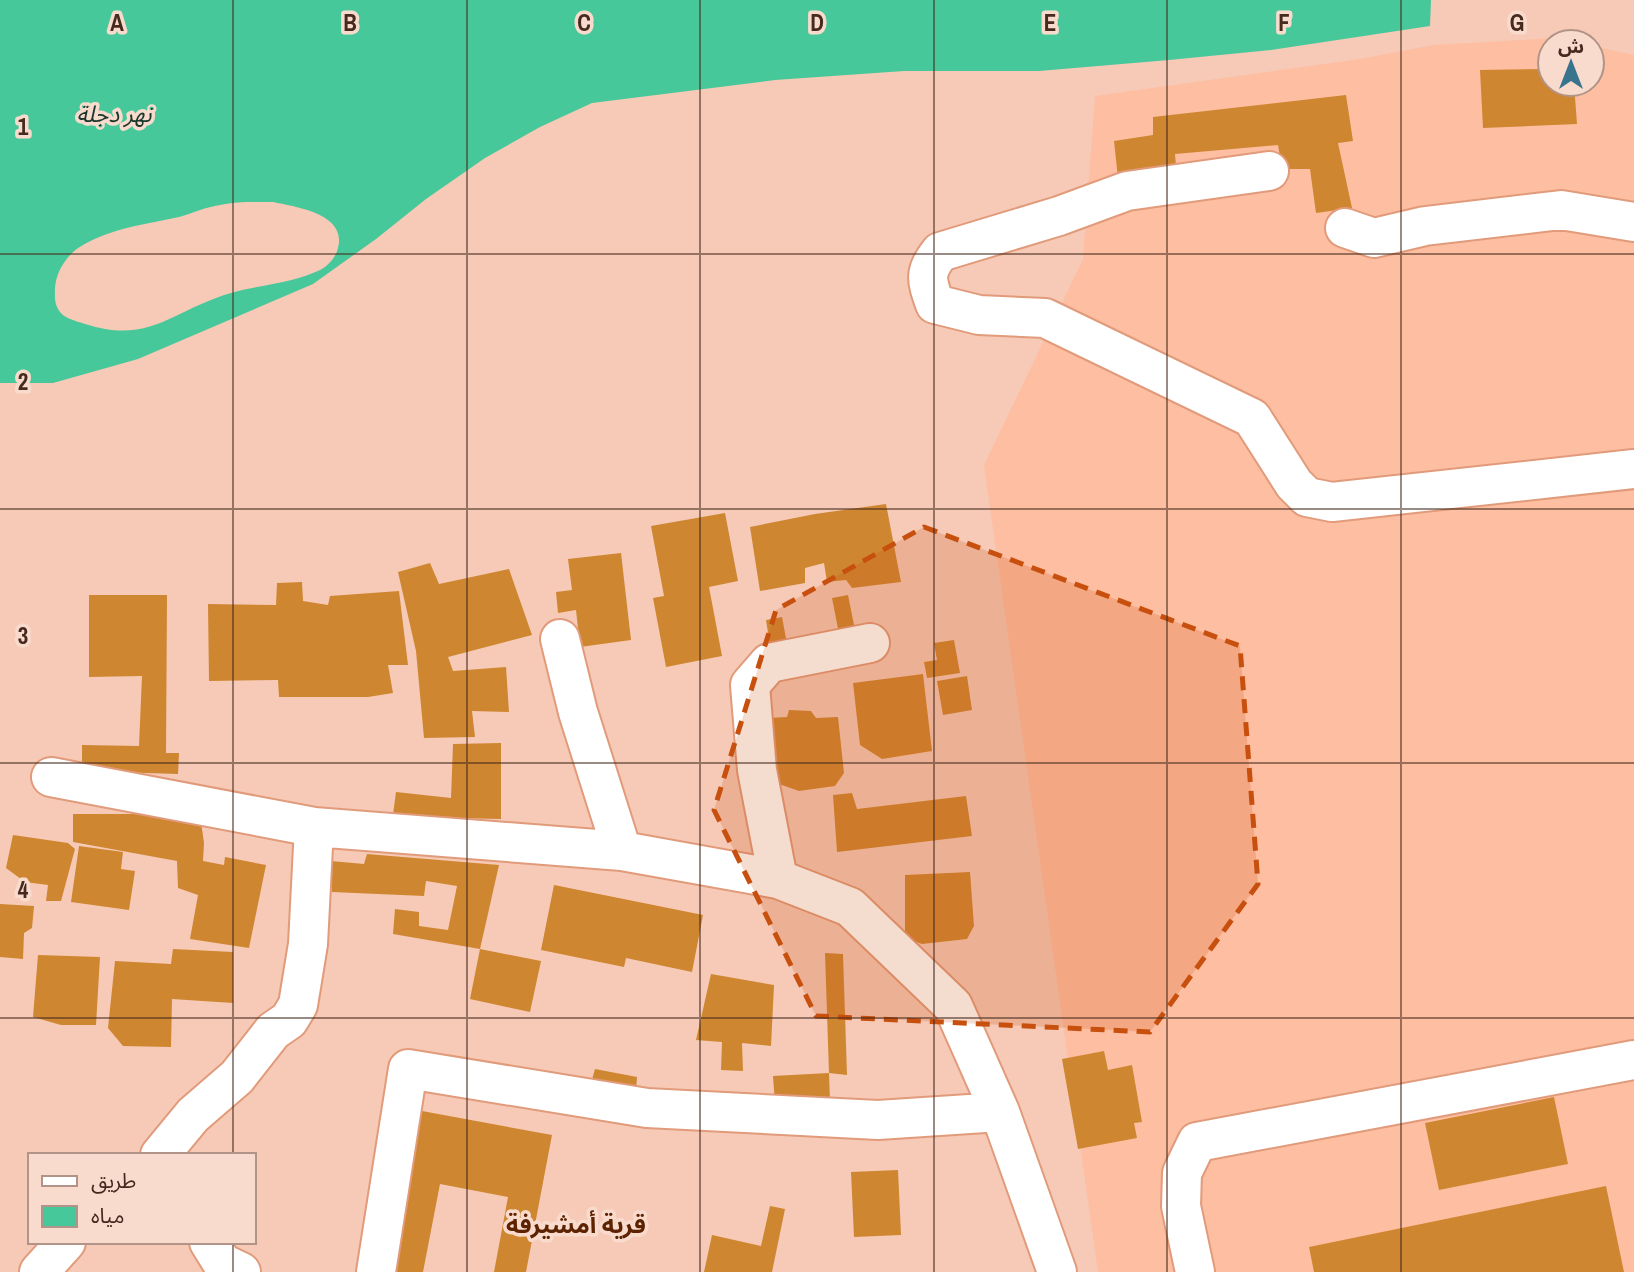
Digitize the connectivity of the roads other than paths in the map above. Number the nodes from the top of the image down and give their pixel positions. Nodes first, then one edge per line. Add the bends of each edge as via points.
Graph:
1 (1269, 171) dead end
2 (1634, 222) edge
3 (1345, 228) dead end
4 (1634, 469) edge
5 (560, 639) dead end
6 (870, 643) dead end
7 (51, 777) dead end
8 (314, 827) junction
9 (622, 850) junction
10 (778, 879) junction
11 (1634, 1060) edge
12 (1000, 1112) junction
13 (162, 1153) edge
14 (64, 1244) edge
15 (210, 1244) edge
16 (39, 1272) edge
17 (241, 1272) edge
18 (376, 1272) edge
19 (1057, 1272) edge
20 (1195, 1272) edge

1 - 4 street via 1126,191 940,252 928,268 928,286 935,304 979,315 1045,318 1252,418 1307,497 1332,502
2 - 3 street via 1561,210 1425,226 1374,238
5 - 9 street
6 - 10 street via 769,663 750,685 757,770
7 - 8 street
8 - 9 street
8 - 13 street via 308,944 298,1005 237,1077 194,1115
9 - 10 street
10 - 12 street via 850,907 953,1006
11 - 20 street via 1197,1142 1182,1173 1181,1206
12 - 18 street via 878,1120 647,1108 408,1069
12 - 19 street
14 - 16 street
15 - 17 street via 222,1263

